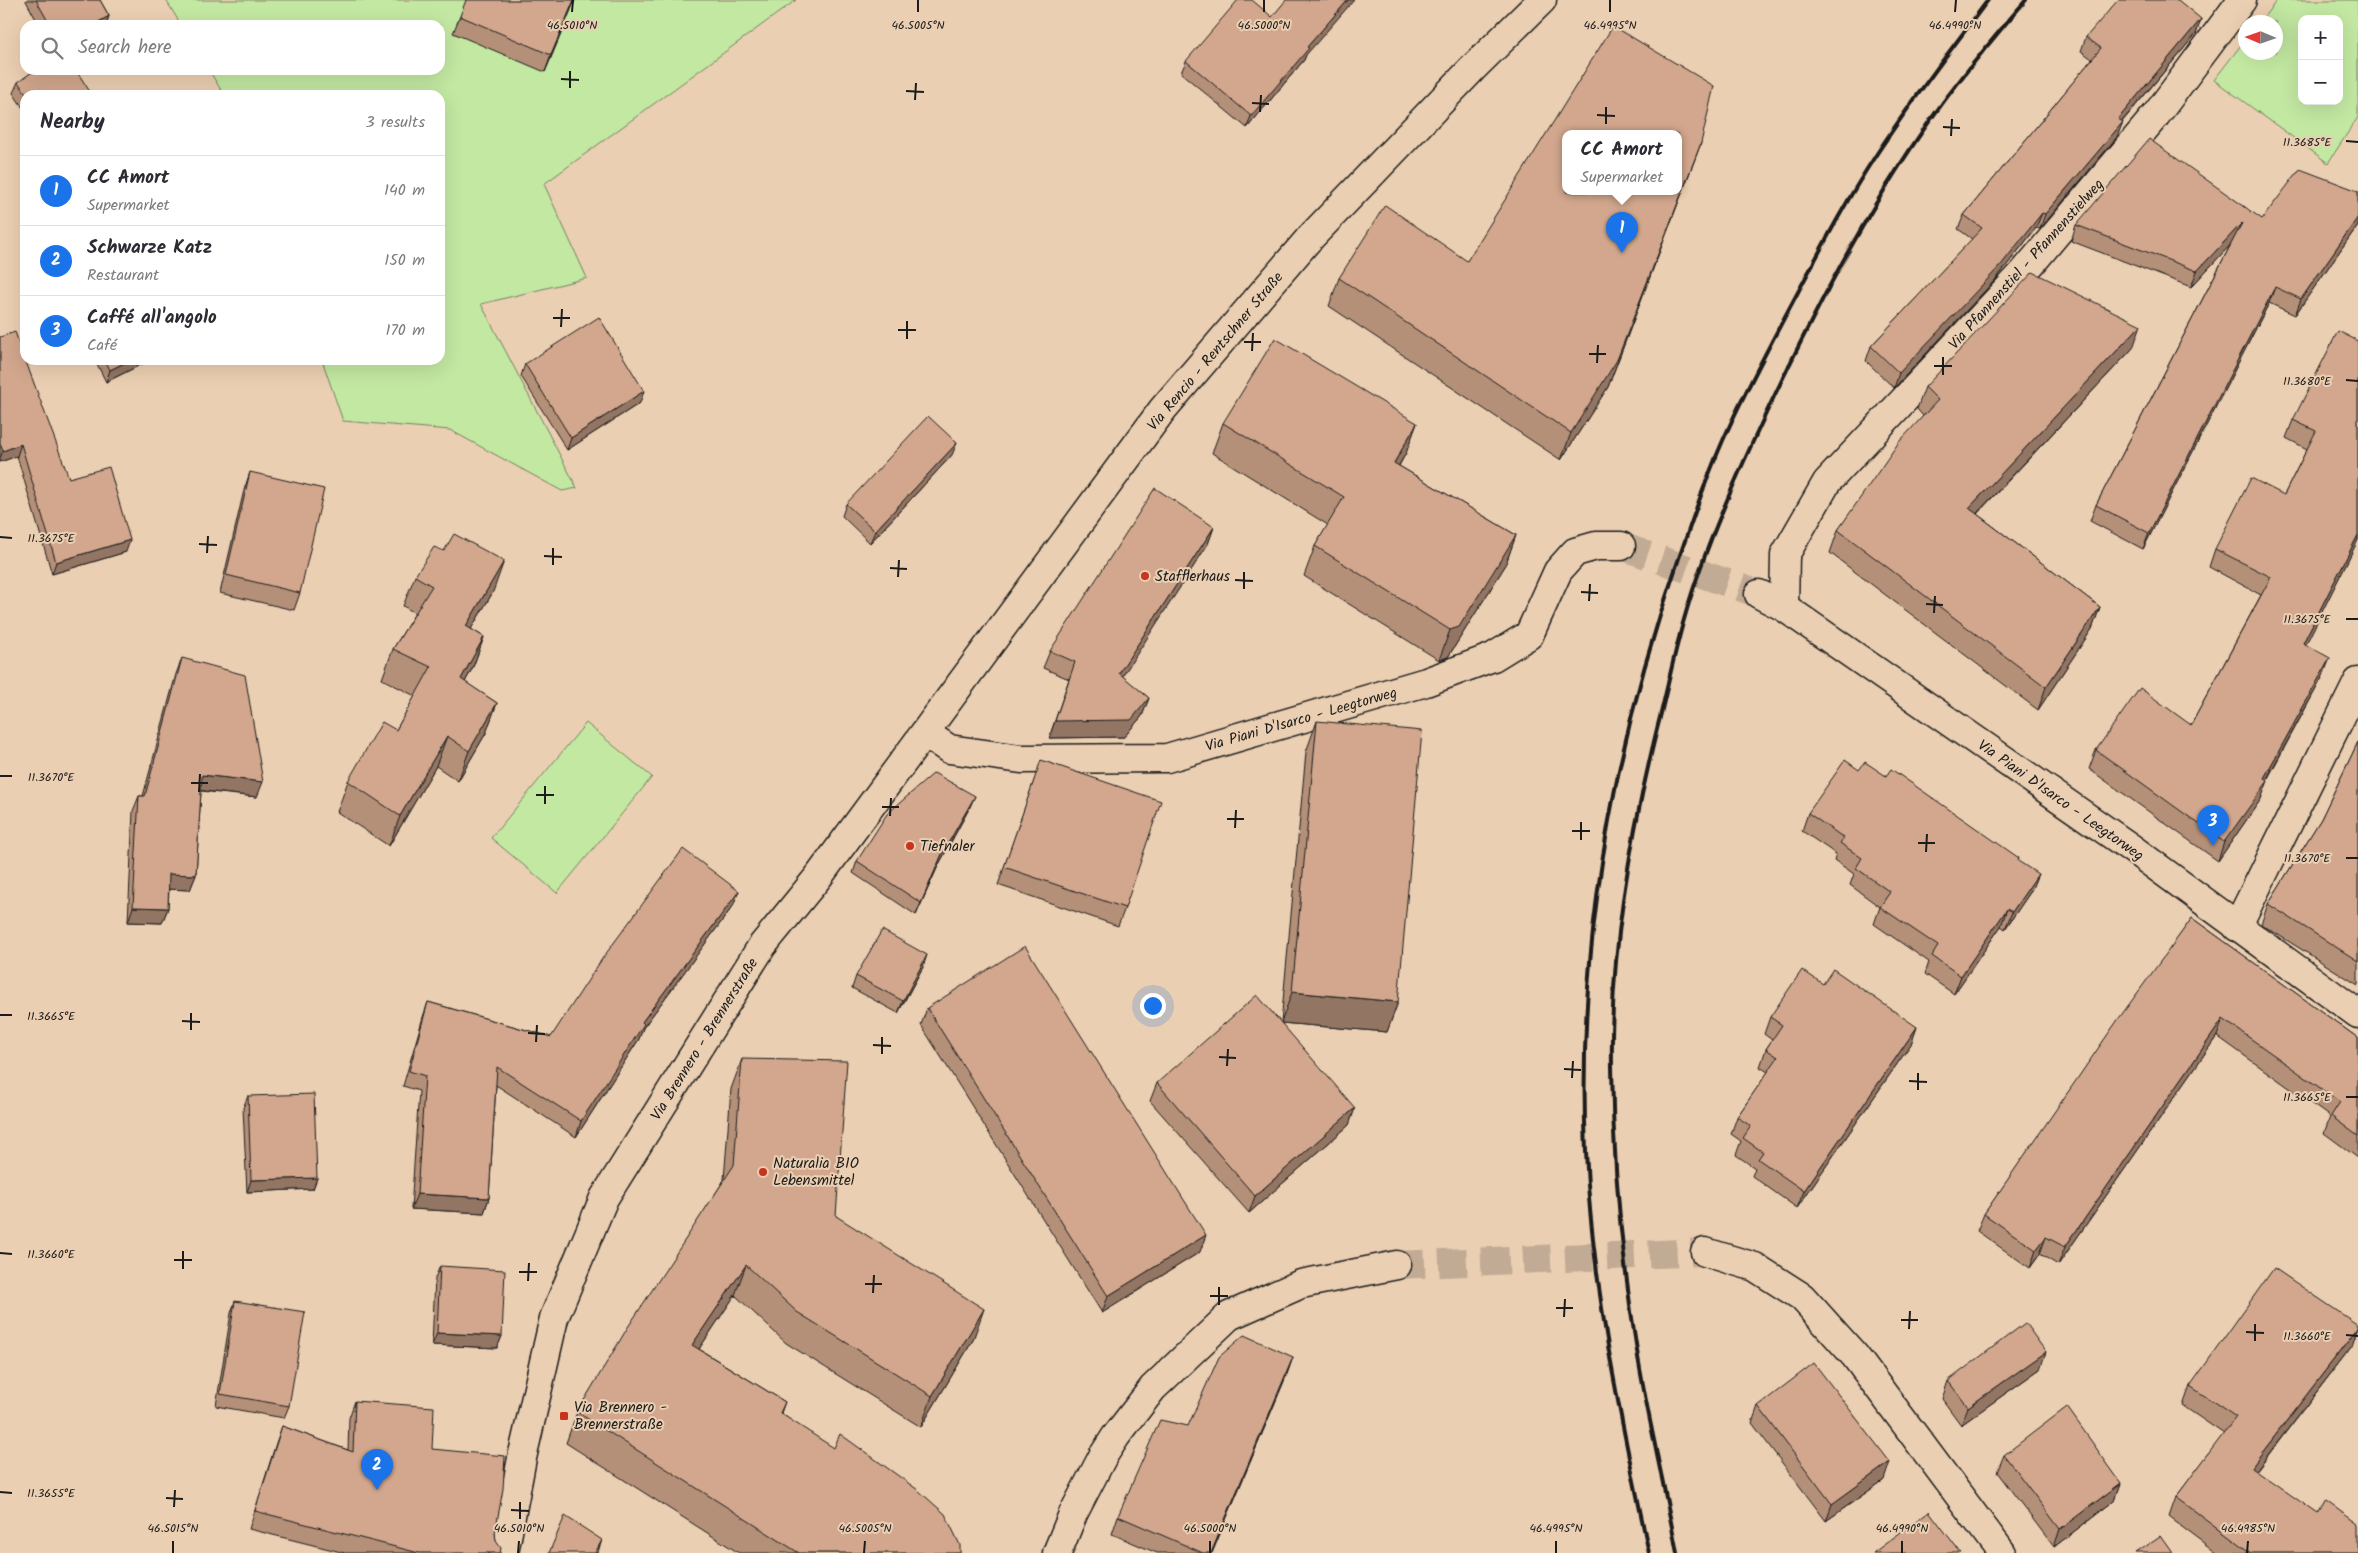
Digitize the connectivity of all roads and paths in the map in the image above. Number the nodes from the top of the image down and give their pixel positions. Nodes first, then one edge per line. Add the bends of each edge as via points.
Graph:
1 (1542, 0) edge
2 (2242, 0) edge
3 (1621, 546) tunnel mouth
4 (1759, 594) tunnel mouth
5 (1784, 607) junction
6 (2358, 682) edge
7 (925, 733) junction
8 (2237, 927) junction
9 (2358, 1014) edge
10 (1705, 1252) tunnel mouth
11 (1397, 1265) tunnel mouth
12 (504, 1553) edge
13 (1057, 1553) edge
14 (2002, 1553) edge

1 - 7 street, Via Rencio - Rentschner Straße via 1308,240 1164,409
2 - 5 street, Via Pfannenstiel - Pfannenstielweg via 2156,115 2030,264 1827,482 1785,554
3 - 7 street, Via Piani D'Isarco - Leegtorweg via 1596,546 1575,552 1558,570 1529,635 1493,657 1426,682 1167,758 1020,759 949,749
4 - 5 street, Via Piani D'Isarco - Leegtorweg
5 - 8 street, Via Piani D'Isarco - Leegtorweg via 2131,848
6 - 8 street
7 - 12 street, Via Brennero - Brennerstraße via 819,876 762,946 604,1198 554,1318
8 - 9 street, Via Piani D'Isarco - Leegtorweg
10 - 14 street via 1755,1268 1802,1297 1854,1356
11 - 13 street via 1301,1284 1229,1316 1153,1388 1116,1436 1073,1514

